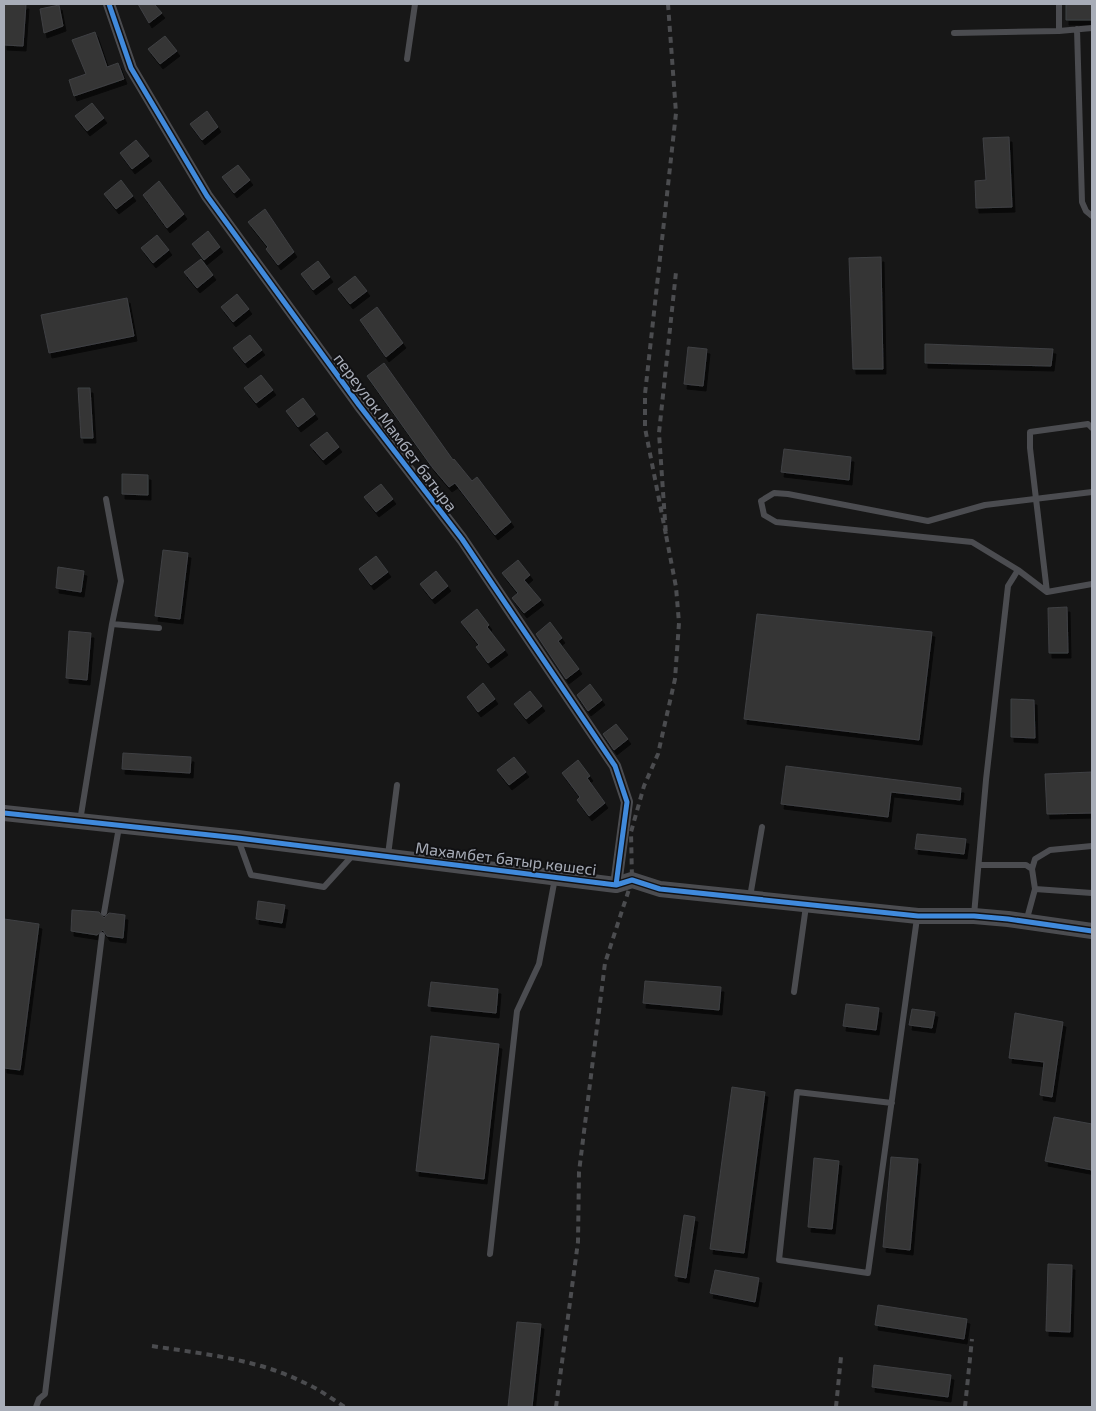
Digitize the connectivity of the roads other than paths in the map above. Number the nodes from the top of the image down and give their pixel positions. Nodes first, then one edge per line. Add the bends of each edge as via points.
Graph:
1 (108, 4) edge
2 (415, 4) edge
3 (1059, 4) edge
4 (1092, 28) edge
5 (1077, 29) junction
6 (1060, 32) junction
7 (954, 33) dead end
8 (407, 59) dead end
9 (1092, 216) edge
10 (1092, 428) edge
11 (1092, 492) edge
12 (106, 499) dead end
13 (1036, 500) junction
14 (1018, 570) junction
15 (1092, 584) edge
16 (1046, 592) junction
17 (112, 624) junction
18 (159, 628) dead end
19 (397, 785) dead end
20 (4, 814) edge
21 (80, 822) junction
22 (119, 827) junction
23 (762, 827) dead end
24 (238, 838) junction
25 (1092, 846) edge
26 (355, 852) junction
27 (388, 856) junction
28 (979, 865) junction
29 (1032, 869) junction
30 (555, 876) junction
31 (616, 885) junction
32 (1035, 889) junction
33 (1092, 893) edge
34 (750, 898) junction
35 (806, 904) junction
36 (104, 913) dead end
37 (918, 916) junction
38 (974, 916) junction
39 (1026, 923) junction
40 (1092, 931) edge
41 (102, 935) dead end
42 (794, 992) dead end
43 (892, 1103) junction
44 (490, 1254) dead end
45 (36, 1407) edge

1 - 31 street, переулок Мамбет батыра via 131,68 207,196 358,405 462,538 615,766 627,802
2 - 8 lane
3 - 6 lane
4 - 5 lane
5 - 6 lane
5 - 9 lane via 1082,202
6 - 7 lane
10 - 13 lane via 1088,424 1070,425 1030,432
11 - 13 lane
12 - 17 lane via 121,581
13 - 14 lane via 985,505 928,521 788,494 774,494 761,501 764,515 776,522 972,542
13 - 16 lane
14 - 16 lane
14 - 28 lane via 1008,586
15 - 16 lane
17 - 18 lane
17 - 21 lane
19 - 27 lane
20 - 21 street, Махамбет батыр көшесі
21 - 22 street, Махамбет батыр көшесі
22 - 24 street, Махамбет батыр көшесі
22 - 36 lane
23 - 34 lane
24 - 26 street, Махамбет батыр көшесі
24 - 26 lane via 251,875 324,887
25 - 29 lane via 1050,850 1035,859
26 - 27 street, Махамбет батыр көшесі
27 - 30 street, Махамбет батыр көшесі
28 - 29 lane via 1026,865
28 - 38 lane
29 - 32 lane
30 - 31 street, Махамбет батыр көшесі
30 - 44 lane via 539,964 517,1011
31 - 34 street, Махамбет батыр көшесі via 632,880 660,889
32 - 33 lane
32 - 39 lane
34 - 35 street, Махамбет батыр көшесі
35 - 37 street, Махамбет батыр көшесі
35 - 42 lane
37 - 38 street, Махамбет батыр көшесі
37 - 43 lane
38 - 39 street, Махамбет батыр көшесі
39 - 40 street, Махамбет батыр көшесі
41 - 45 lane via 45,1394
43 - 43 lane via 868,1273 779,1260 797,1092

